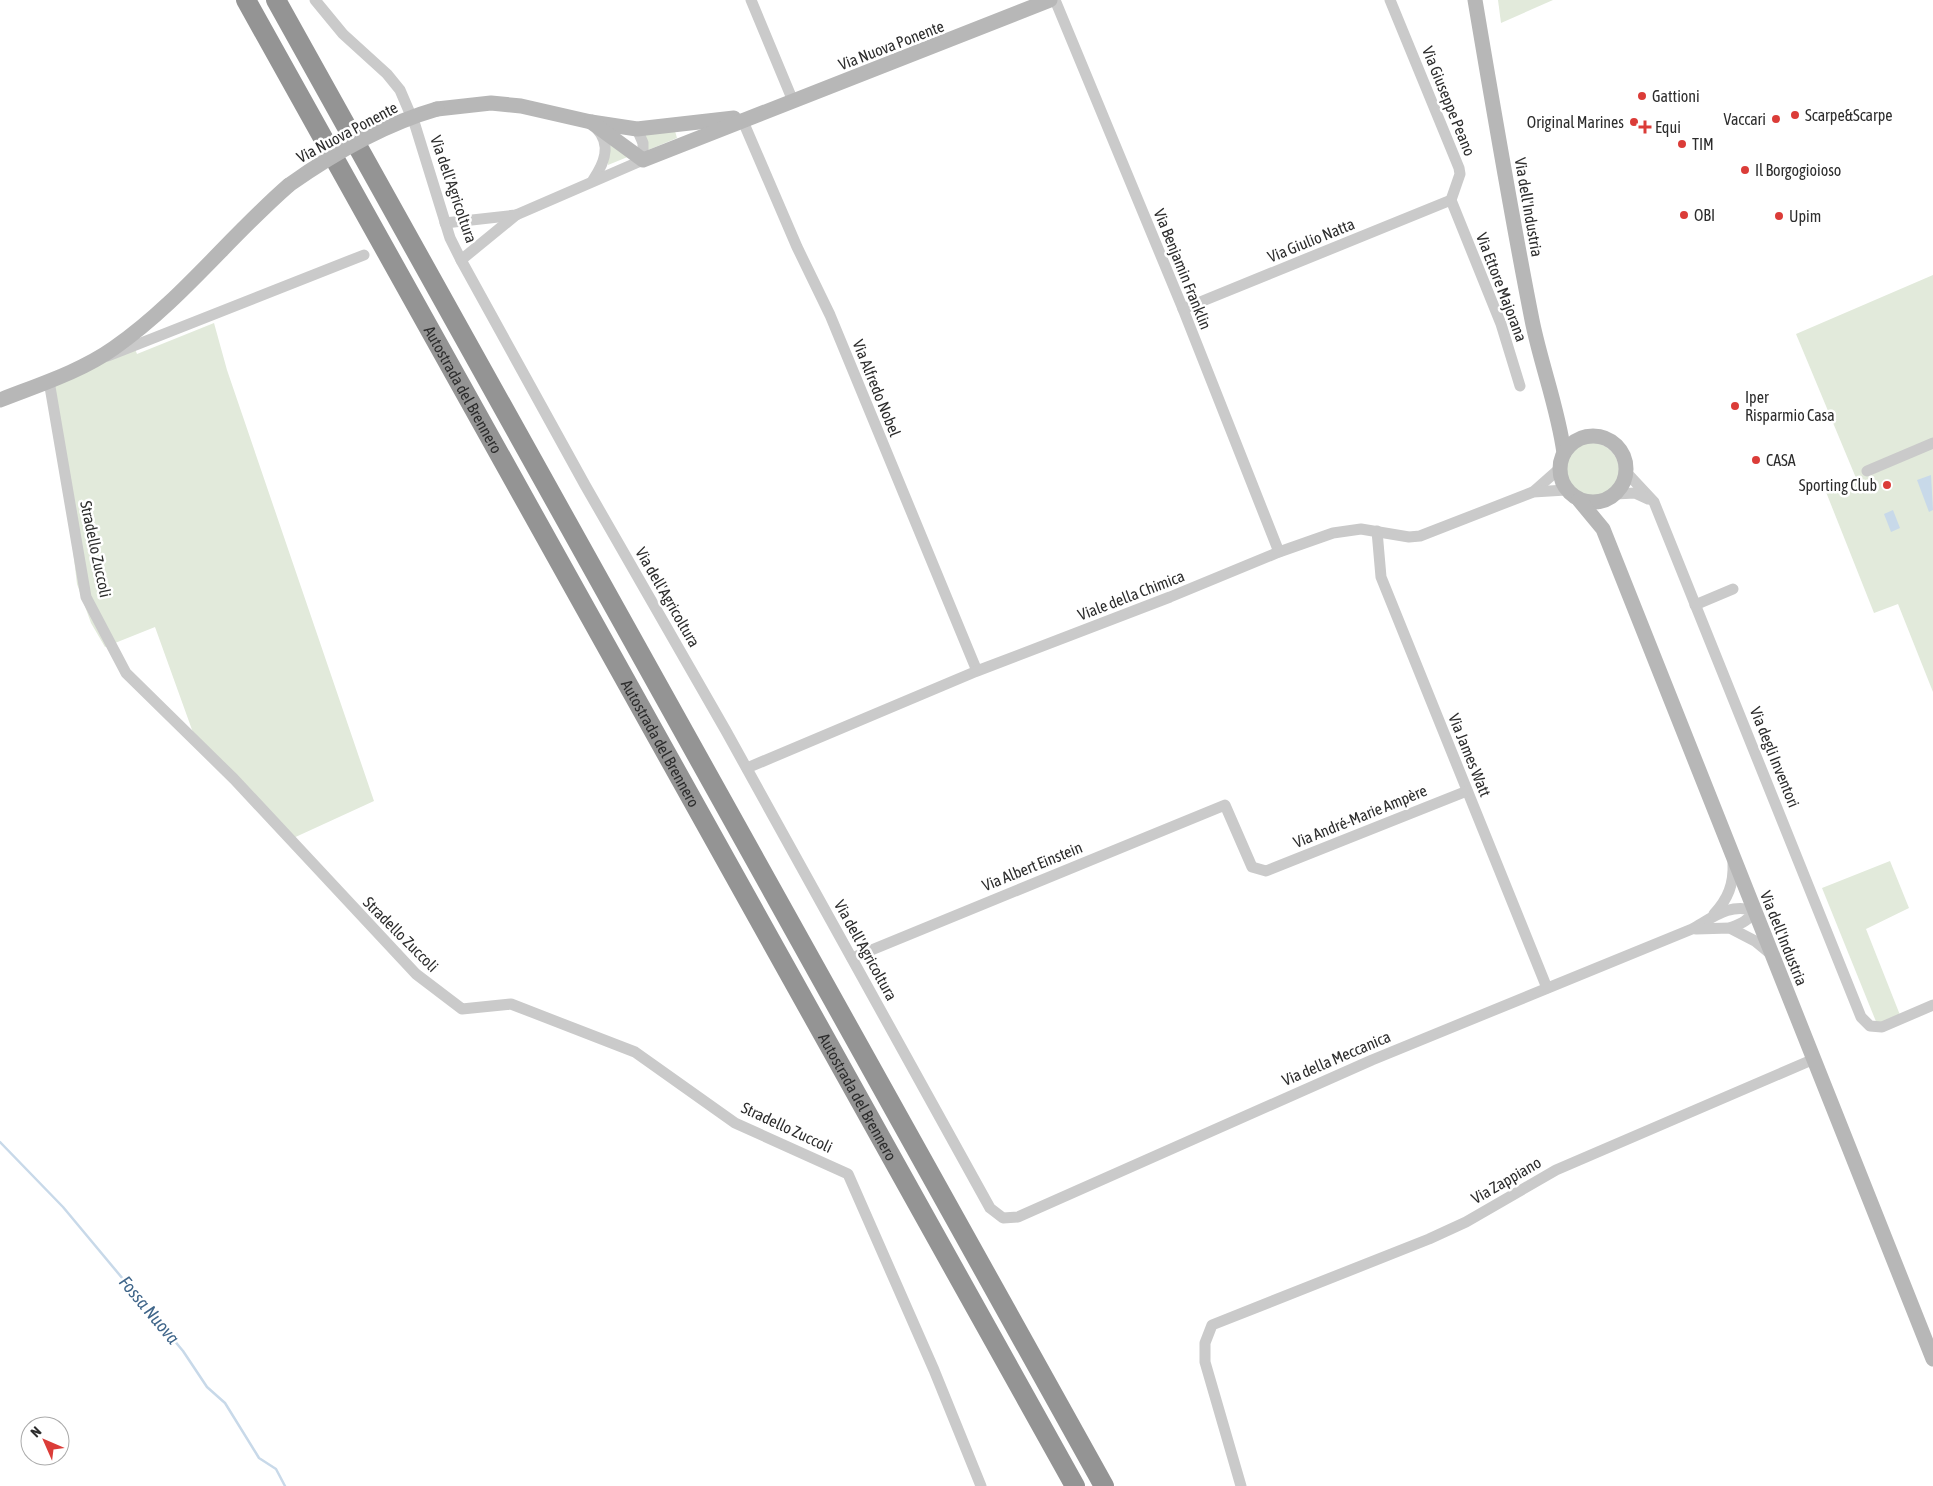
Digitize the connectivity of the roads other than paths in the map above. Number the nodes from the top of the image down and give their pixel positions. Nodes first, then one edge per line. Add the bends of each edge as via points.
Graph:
1 (246, 0) edge
2 (276, 0) edge
3 (315, 0) edge
4 (751, 0) edge
5 (1050, 0) edge
6 (1055, 0) edge
7 (1390, 0) edge
8 (1474, 0) edge
9 (792, 101) junction
10 (742, 119) junction
11 (591, 122) junction
12 (676, 126) junction
13 (637, 129) junction
14 (686, 142) junction
15 (643, 160) junction
16 (593, 180) junction
17 (1451, 200) junction
18 (516, 215) junction
19 (445, 223) junction
20 (364, 255) dead end
21 (461, 260) junction
22 (1183, 309) junction
23 (94, 361) junction
24 (48, 381) junction
25 (1520, 386) dead end
26 (0, 400) edge
27 (1559, 418) junction
28 (1584, 437) junction
29 (1933, 444) edge
30 (1564, 453) junction
31 (1559, 469) junction
32 (1867, 471) dead end
33 (1626, 472) junction
34 (1566, 490) junction
35 (1533, 492) junction
36 (1613, 495) junction
37 (1579, 500) junction
38 (1654, 502) junction
39 (1603, 529) junction
40 (1377, 531) junction
41 (1279, 552) junction
42 (1733, 589) dead end
43 (1695, 605) junction
44 (977, 671) junction
45 (747, 768) junction
46 (1467, 790) junction
47 (1225, 805) joint
48 (1732, 857) junction
49 (1754, 910) junction
50 (1730, 928) junction
51 (1692, 929) junction
52 (1772, 956) junction
53 (852, 958) junction
54 (1547, 988) junction
55 (1933, 1005) edge
56 (1814, 1058) junction
57 (996, 1214) joint
58 (1933, 1360) edge
59 (981, 1486) edge
60 (1075, 1486) edge
61 (1104, 1486) edge
62 (1241, 1486) edge

1 - 60 highway, Autostrada del Brennero
2 - 61 highway, Autostrada del Brennero
3 - 19 street, Via dell'Agricoltura via 338,28 400,90 415,125
4 - 9 street
5 - 9 street, Via Nuova Ponente
6 - 22 street, Via Benjamin Franklin
7 - 17 street, Via Giuseppe Peano via 1459,168
8 - 27 street, Via dell'Industria via 1540,361
9 - 10 street, Via Nuova Ponente
10 - 12 street, Via Nuova Ponente via 708,119
10 - 14 street, Via Nuova Ponente
10 - 44 street, Via Alfredo Nobel via 830,315
11 - 13 street, Via Nuova Ponente
11 - 15 street
11 - 16 street via 601,133 605,152 605,160
11 - 23 street, Via Nuova Ponente, bridge via 521,106 491,103 437,109 378,132 289,185 148,322
12 - 13 street, Via Nuova Ponente
12 - 14 street
13 - 15 street via 644,143
14 - 15 street, Via Nuova Ponente
15 - 16 street, Via Nuova Ponente
16 - 18 street, Via Nuova Ponente
17 - 22 street, Via Giulio Natta
17 - 25 street, Via Ettore Majorana via 1501,324
18 - 19 street
18 - 21 street
19 - 21 street, Via dell'Agricoltura
20 - 23 street, Via Nuova Ponente
21 - 45 street, Via dell'Agricoltura
22 - 41 street, Via Benjamin Franklin
23 - 24 street, Via Nuova Ponente
24 - 26 street, Via Nuova Ponente
24 - 59 street, Stradello Zuccoli via 86,597 126,673 234,780 416,974 462,1009 511,1004 635,1052 735,1123 848,1174
27 - 28 street
27 - 30 street, Via dell'Industria
28 - 30 street
28 - 33 street via 1606,438 1615,444 1624,457
29 - 32 street
30 - 31 street
31 - 34 street
31 - 35 street, Viale della Chimica
33 - 36 street via 1621,488
33 - 38 street, Via degli Inventori
34 - 35 street, Viale della Chimica
34 - 37 street
35 - 40 street, Viale della Chimica via 1420,536
36 - 37 street via 1596,502
36 - 38 street via 1635,493
36 - 39 street
37 - 39 street, Via dell'Industria
38 - 43 street, Via degli Inventori
39 - 48 street, Via dell'Industria
40 - 41 street, Viale della Chimica via 1341,531
40 - 46 street, Via James Watt via 1381,577
41 - 44 street, Viale della Chimica
42 - 43 street
43 - 55 street, Via degli Inventori via 1858,1012 1865,1023 1882,1027
44 - 45 street, Viale della Chimica
45 - 53 street, Via dell'Agricoltura
46 - 47 street, Via André-Marie Ampère via 1266,871 1252,867
46 - 54 street, Via James Watt
47 - 53 street, Via Albert Einstein
48 - 49 street, Via dell'Industria
48 - 51 street, Via della Meccanica via 1733,878 1727,897 1714,914
49 - 50 street, Via della Meccanica via 1742,924
49 - 51 street, Via della Meccanica via 1735,907
49 - 52 street, Via dell'Industria
50 - 51 street, Via della Meccanica
50 - 52 street, Via della Meccanica via 1755,941
51 - 54 street, Via della Meccanica
52 - 56 street, Via dell'Industria
53 - 57 street, Via dell'Agricoltura
54 - 57 street, Via della Meccanica via 1372,1060 1018,1217 1002,1218
56 - 58 street, Via dell'Industria
56 - 62 street, Via Zappiano via 1556,1170 1466,1222 1429,1239 1212,1325 1205,1343 1206,1362

